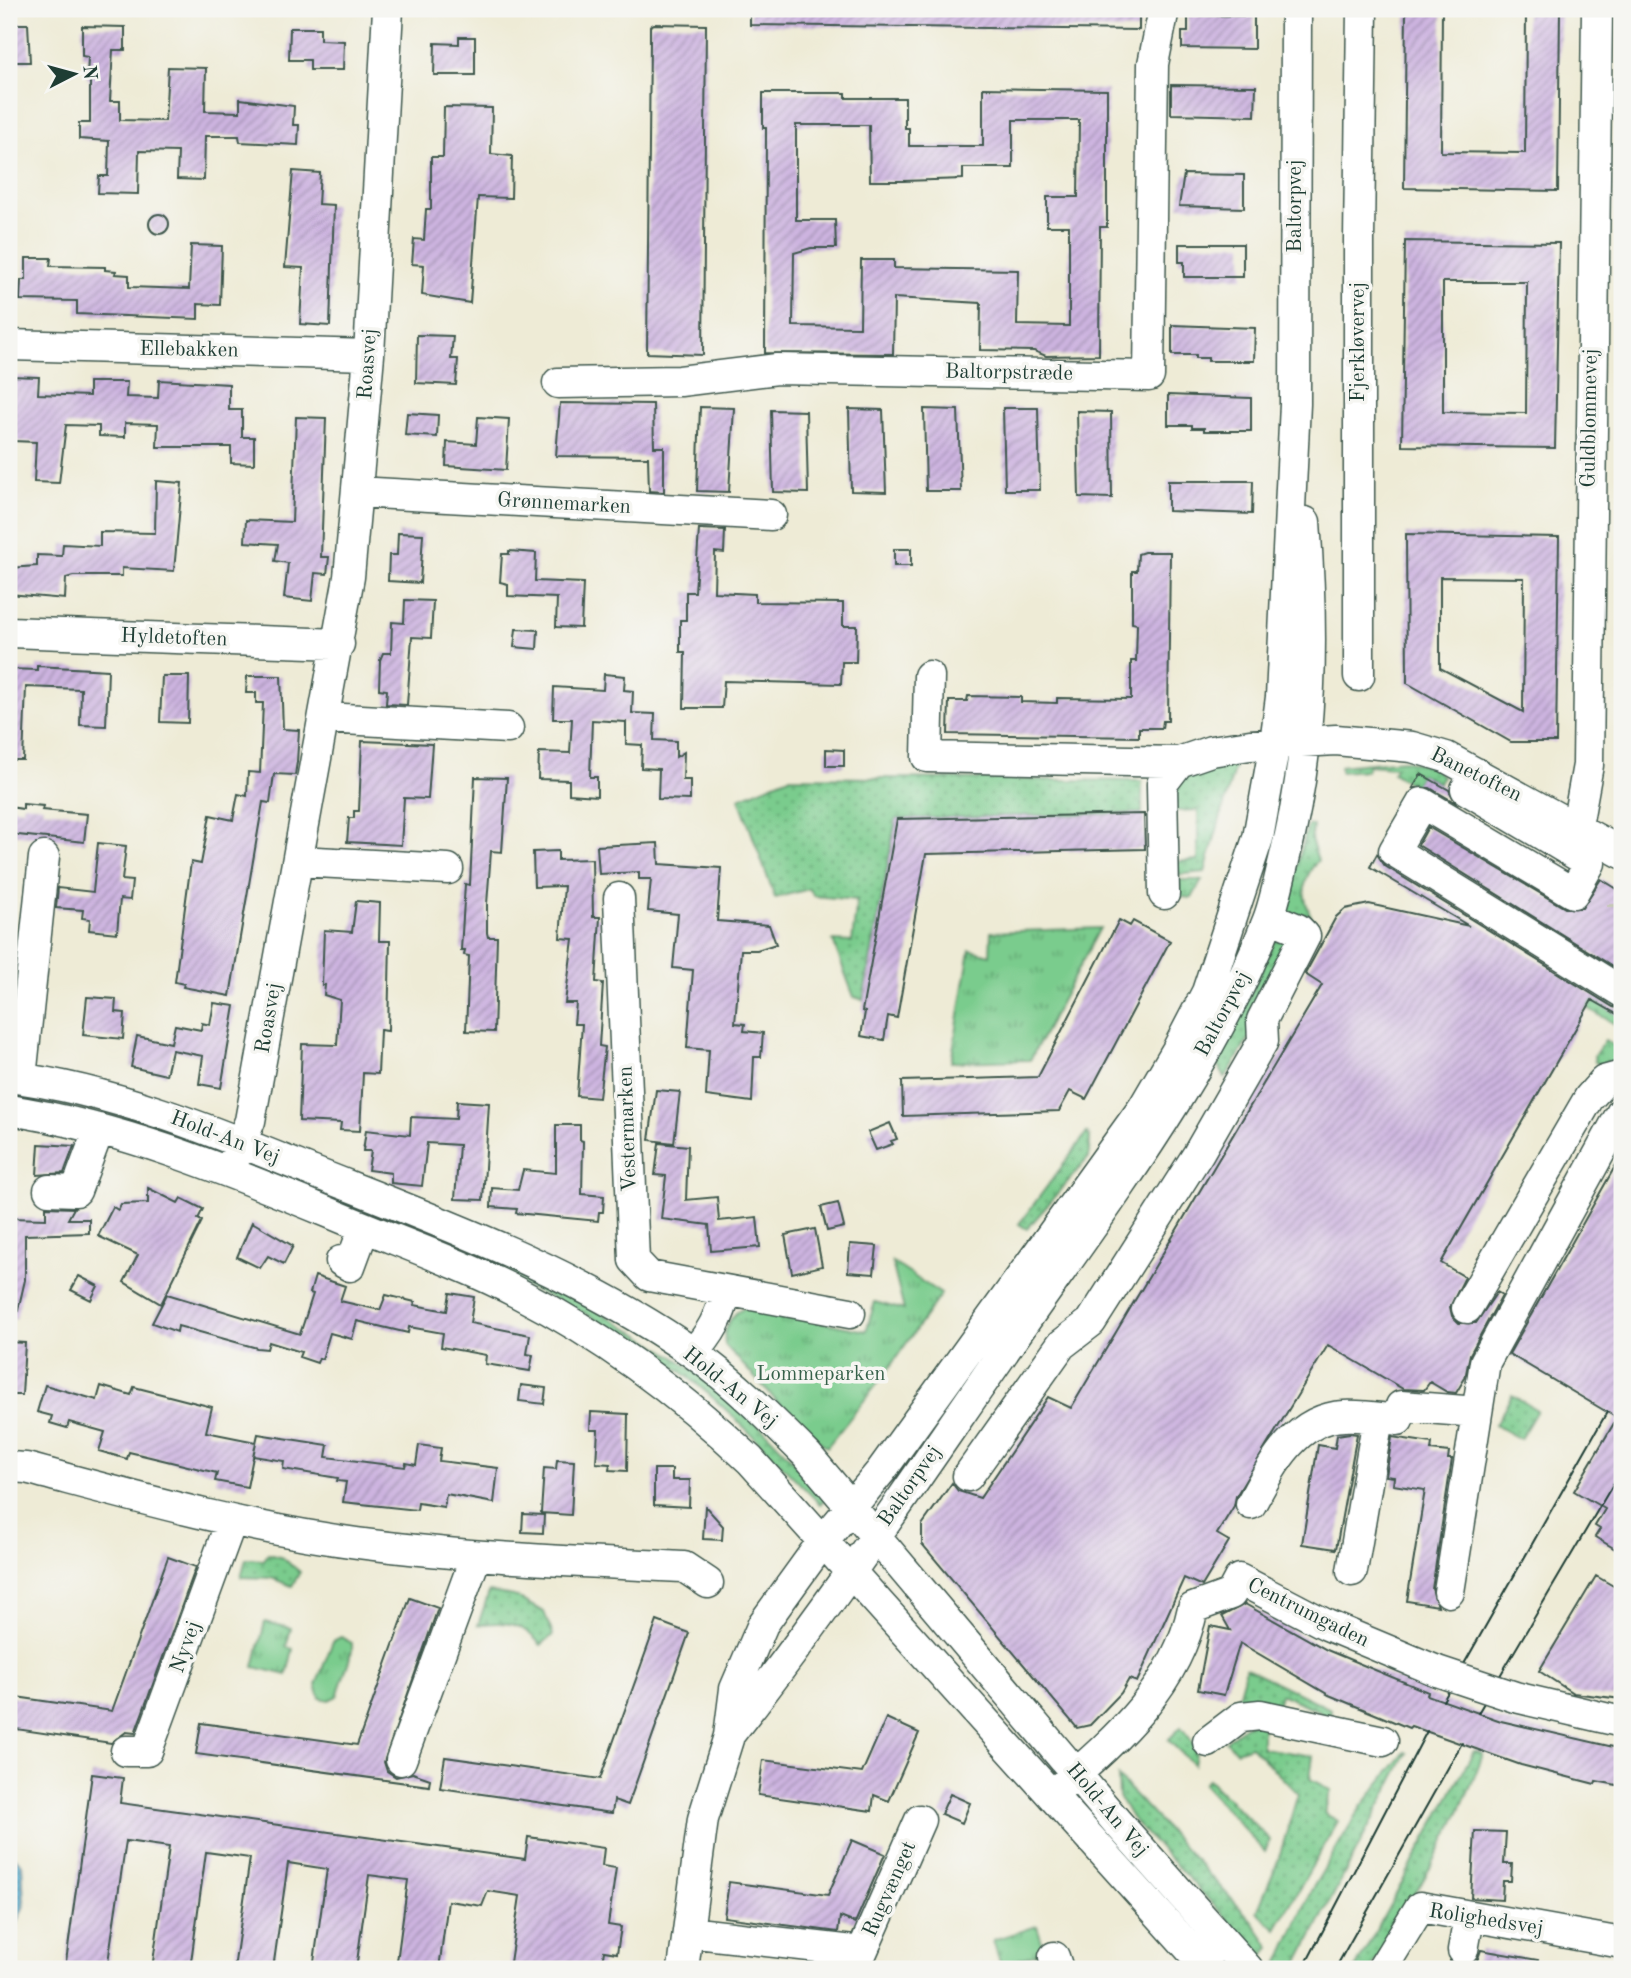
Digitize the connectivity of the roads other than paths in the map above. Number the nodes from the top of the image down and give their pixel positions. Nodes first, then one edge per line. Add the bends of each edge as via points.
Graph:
1 (388, 9) edge
2 (1164, 9) edge
3 (1296, 9) edge
4 (1363, 9) edge
5 (1597, 9) edge
6 (9, 345) edge
7 (369, 355) junction
8 (558, 383) dead end
9 (1295, 404) junction
10 (358, 492) junction
11 (771, 515) dead end
12 (9, 632) edge
13 (338, 644) junction
14 (929, 676) dead end
15 (1359, 676) dead end
16 (326, 718) junction
17 (508, 728) dead end
18 (1307, 741) junction
19 (1275, 743) junction
20 (1179, 762) junction
21 (1476, 772) junction
22 (1577, 826) junction
23 (1622, 853) edge
24 (44, 857) dead end
25 (298, 861) junction
26 (447, 869) dead end
27 (1164, 894) dead end
28 (619, 898) dead end
29 (1269, 917) junction
30 (1622, 992) edge
31 (15, 1078) edge
32 (1613, 1078) edge
33 (1187, 1081) junction
34 (1227, 1104) junction
35 (9, 1110) edge
36 (1622, 1111) edge
37 (99, 1129) junction
38 (241, 1143) junction
39 (229, 1172) junction
40 (49, 1190) dead end
41 (364, 1228) junction
42 (341, 1261) dead end
43 (726, 1291) junction
44 (1467, 1308) dead end
45 (850, 1313) dead end
46 (693, 1353) junction
47 (1477, 1412) junction
48 (1378, 1418) junction
49 (9, 1467) edge
50 (968, 1476) dead end
51 (1251, 1504) dead end
52 (853, 1506) junction
53 (231, 1521) junction
54 (876, 1534) junction
55 (823, 1541) junction
56 (476, 1556) junction
57 (850, 1571) junction
58 (1352, 1571) dead end
59 (708, 1583) dead end
60 (1449, 1592) dead end
61 (1622, 1721) edge
62 (729, 1735) junction
63 (1383, 1741) dead end
64 (1208, 1742) dead end
65 (126, 1751) dead end
66 (401, 1760) dead end
67 (1077, 1774) junction
68 (1050, 1796) junction
69 (920, 1820) dead end
70 (1469, 1917) junction
71 (688, 1932) junction
72 (1622, 1943) edge
73 (1463, 1950) dead end
74 (1246, 1968) edge
75 (683, 1969) edge
76 (1208, 1969) edge
77 (1382, 1969) edge

1 - 7 street, Roasvej
2 - 8 street, Baltorpstræde via 1153,64 1149,376 777,369 680,381
3 - 9 street, Baltorpvej
4 - 15 street, Fjerkløvervej
5 - 22 street, Guldblommevej via 1588,765
6 - 7 street, Ellebakken
7 - 10 street, Roasvej
9 - 18 street, Baltorpvej via 1312,655
9 - 19 street, Baltorpvej
10 - 11 street, Grønnemarken
10 - 13 street, Roasvej
12 - 13 street, Hyldetoften
13 - 16 street, Roasvej
14 - 20 street, Banetoften via 927,757
16 - 17 street
16 - 25 street, Roasvej
18 - 19 street, Banetoften
18 - 21 street, Banetoften via 1412,747
18 - 29 street, Baltorpvej via 1293,828
19 - 20 street, Banetoften via 1210,751
19 - 52 street, Baltorpvej via 1258,838 1243,886 1207,992 1178,1051 1100,1170
20 - 27 street via 1162,784
21 - 22 street, Banetoften
21 - 30 street via 1466,789 1590,863 1573,893 1422,803 1394,851
22 - 23 street, Banetoften
24 - 31 street, Hold-An Vej
25 - 26 street
25 - 38 street, Roasvej via 250,1121
28 - 43 street, Vestermarken via 634,1260 649,1276
29 - 33 street, Baltorpvej via 1233,999
29 - 34 street via 1305,936 1262,1020 1263,1041
31 - 38 street, Hold-An Vej via 151,1110
32 - 44 street via 1584,1105
33 - 34 street
33 - 54 street, Baltorpvej
34 - 50 street via 1091,1322 1061,1345
35 - 37 street, Hold-An Vej
36 - 47 street via 1485,1362
37 - 39 street, Hold-An Vej
37 - 40 street via 76,1191
38 - 39 street, Roasvej
38 - 46 street, Hold-An Vej via 478,1238 598,1295
39 - 41 street, Hold-An Vej
41 - 42 street via 350,1266
41 - 55 street, Hold-An Vej via 517,1292 620,1352 707,1419
43 - 45 street, Vestermarken
43 - 46 street via 710,1334
46 - 52 street, Hold-An Vej via 768,1416
47 - 48 street via 1401,1406 1398,1420
47 - 60 street
48 - 51 street via 1341,1416 1301,1430 1271,1468
48 - 58 street
49 - 53 street
52 - 54 street, Hold-An Vej
52 - 55 street, Baltorpvej
53 - 56 street via 355,1543
53 - 65 street, Nyvej via 147,1751
54 - 57 street, Baltorpvej
54 - 67 street, Hold-An Vej
55 - 57 street, Hold-An Vej
55 - 62 street via 763,1624 735,1689
56 - 59 street via 684,1567
56 - 66 street
57 - 62 street
57 - 68 street, Hold-An Vej
61 - 67 street, Centrumgaden, bridge via 1515,1697 1437,1671 1327,1625 1239,1579 1231,1594 1193,1608 1188,1633 1159,1687 1137,1717
62 - 71 street via 704,1819
63 - 64 street via 1260,1715 1241,1717
67 - 68 street, Centrumgaden
67 - 74 street, Hold-An Vej
68 - 76 street, Hold-An Vej
69 - 71 street, Rugvænget via 862,1952
70 - 72 street, Rolighedsvej
70 - 73 street
70 - 77 street, Rolighedsvej via 1420,1907
71 - 75 street

